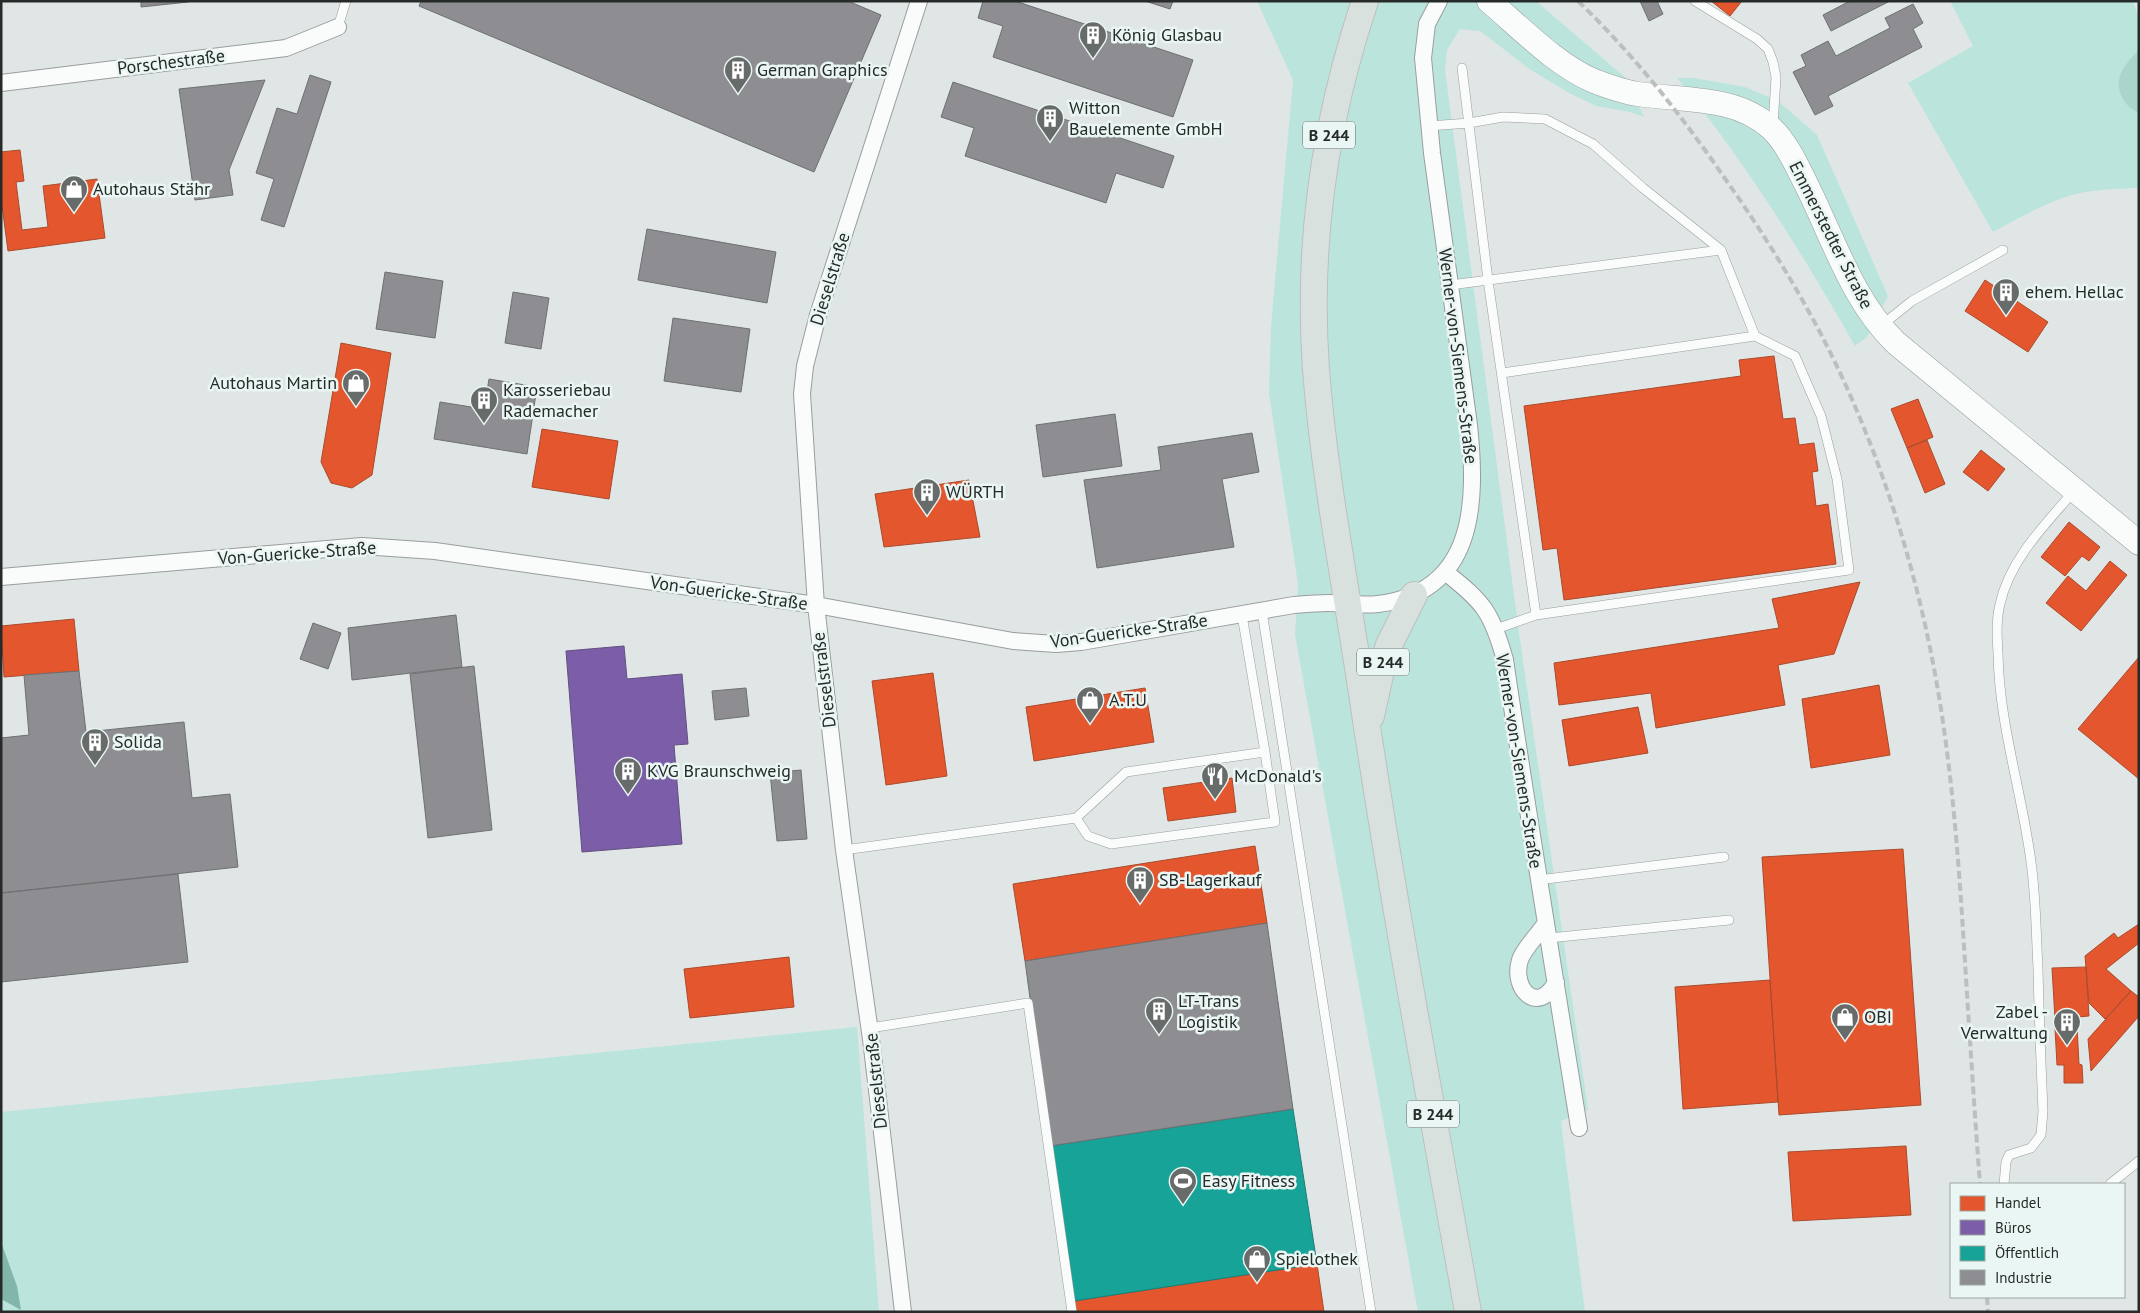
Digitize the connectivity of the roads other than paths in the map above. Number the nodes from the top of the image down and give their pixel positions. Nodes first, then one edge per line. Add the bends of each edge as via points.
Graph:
1 (346, 1) edge
2 (919, 1) edge
3 (1365, 1) edge
4 (1439, 1) edge
5 (1488, 1) edge
6 (1695, 1) edge
7 (338, 27) joint
8 (1462, 68) dead end
9 (1, 83) edge
10 (1469, 124) junction
11 (1428, 126) junction
12 (1772, 129) junction
13 (1721, 250) junction
14 (2003, 250) dead end
15 (1488, 280) junction
16 (1450, 285) junction
17 (1880, 327) junction
18 (1755, 336) junction
19 (1502, 373) junction
20 (2076, 489) junction
21 (2139, 543) edge
22 (1445, 572) junction
23 (1, 577) edge
24 (1414, 595) junction
25 (1348, 603) junction
26 (816, 605) junction
27 (1262, 612) junction
28 (1242, 615) junction
29 (1536, 615) junction
30 (1496, 629) junction
31 (1368, 734) junction
32 (1265, 752) junction
33 (1076, 818) junction
34 (844, 850) junction
35 (1724, 857) dead end
36 (1538, 880) junction
37 (1729, 920) dead end
38 (1547, 931) junction
39 (1556, 982) junction
40 (870, 1028) junction
41 (1579, 1128) dead end
42 (2139, 1162) edge
43 (2004, 1183) edge
44 (2111, 1183) edge
45 (903, 1312) edge
46 (1072, 1312) edge
47 (1371, 1312) edge
48 (1468, 1312) edge

1 - 7 lane
2 - 26 street, Dieselstraße via 818,315 805,366 802,394
3 - 25 main road, B 244 via 1344,68 1324,161 1314,272 1316,368 1323,438
4 - 11 street, Werner-von-Siemens-Straße via 1426,24 1423,42
5 - 12 main road, Emmerstedter Straße via 1568,67 1594,80 1637,94 1690,98 1741,110
6 - 12 lane via 1768,49 1776,77
7 - 9 street, Porschestraße via 286,48
8 - 10 lane
10 - 11 lane
10 - 13 lane via 1504,117 1545,119 1593,144
10 - 15 lane
11 - 16 street, Werner-von-Siemens-Straße
12 - 17 main road, Emmerstedter Straße via 1797,165 1840,260
13 - 15 lane
13 - 18 lane
14 - 17 lane via 1912,300
15 - 16 lane
15 - 19 lane
16 - 22 street, Werner-von-Siemens-Straße via 1469,425 1472,485 1464,539
17 - 20 main road, Emmerstedter Straße
18 - 19 lane
18 - 29 lane via 1795,356 1821,416 1837,479 1849,570
19 - 29 lane
20 - 21 main road, Emmerstedter Straße
20 - 43 lane via 2015,566 2006,584 1997,625 2004,728 2031,862 2043,1112 2041,1136 2031,1148 2009,1155
22 - 24 street, Von-Guericke-Straße
22 - 30 street, Werner-von-Siemens-Straße via 1482,605
23 - 26 street, Von-Guericke-Straße via 362,546 435,551
24 - 25 street, Von-Guericke-Straße via 1378,604
24 - 31 main road, B 244 via 1384,659
25 - 27 street, Von-Guericke-Straße via 1312,603
25 - 31 main road, B 244
26 - 28 street, Von-Guericke-Straße via 1013,641 1056,644
26 - 34 street, Dieselstraße
27 - 28 street, Von-Guericke-Straße
27 - 47 lane
28 - 32 lane
29 - 30 lane
30 - 36 street, Werner-von-Siemens-Straße via 1505,660
31 - 48 main road, B 244
32 - 33 lane via 1126,772
32 - 33 lane via 1275,822 1111,844 1088,836
33 - 34 lane
34 - 40 street, Dieselstraße
35 - 36 lane
36 - 38 street, Werner-von-Siemens-Straße
37 - 38 lane
38 - 39 street, Werner-von-Siemens-Straße
38 - 39 street via 1521,958 1518,972 1521,990 1530,997 1541,998 1550,993
39 - 41 street, Werner-von-Siemens-Straße
40 - 45 street, Dieselstraße
40 - 46 lane via 1028,1003
42 - 44 lane

